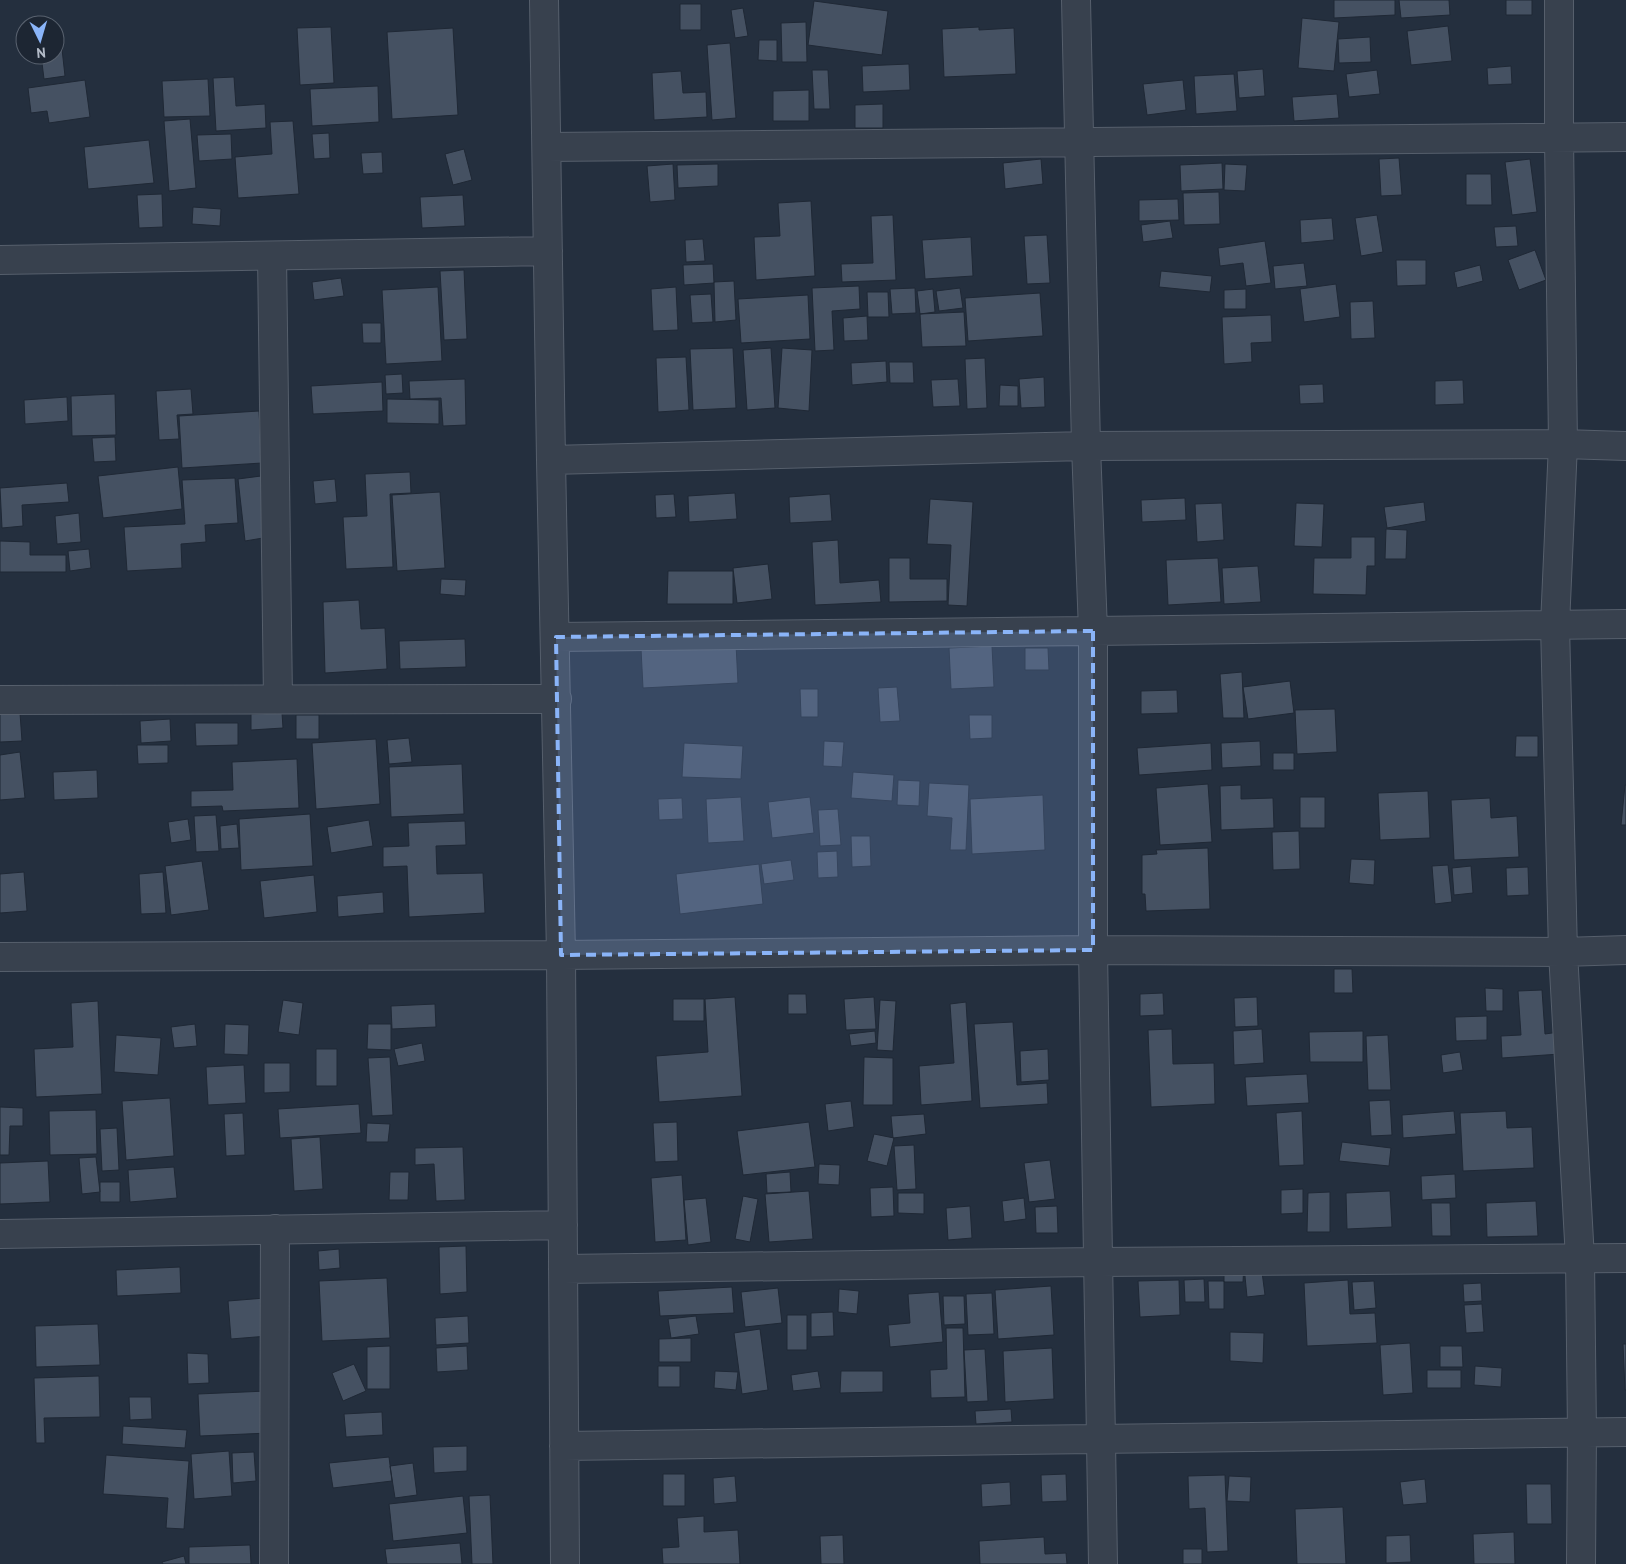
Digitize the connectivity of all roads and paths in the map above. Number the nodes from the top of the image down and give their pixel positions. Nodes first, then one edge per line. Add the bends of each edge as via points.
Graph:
1 (544, 0) edge
2 (1076, 0) edge
3 (1559, 0) edge
4 (1626, 137) edge
5 (1559, 138) junction
6 (1079, 142) junction
7 (547, 147) junction
8 (548, 252) junction
9 (272, 256) junction
10 (0, 260) edge
11 (1563, 444) junction
12 (1086, 446) junction
13 (1626, 446) edge
14 (551, 460) junction
15 (1626, 624) edge
16 (1555, 625) junction
17 (1093, 632) junction
18 (556, 637) junction
19 (278, 699) junction
20 (557, 699) junction
21 (0, 700) edge
22 (1093, 950) junction
23 (1626, 950) edge
24 (1563, 952) junction
25 (561, 955) junction
26 (0, 956) edge
27 (563, 1225) junction
28 (275, 1230) junction
29 (0, 1234) edge
30 (1626, 1258) edge
31 (1580, 1259) junction
32 (1098, 1262) junction
33 (563, 1269) junction
34 (1626, 1432) edge
35 (1582, 1433) junction
36 (1100, 1439) junction
37 (564, 1446) junction
38 (274, 1564) edge
39 (565, 1564) edge
40 (1103, 1564) edge
41 (1581, 1564) edge

1 - 7 street
2 - 6 street
3 - 5 street
4 - 5 street
5 - 6 street
5 - 11 street
6 - 7 street
6 - 12 street
7 - 8 street
8 - 9 street
8 - 14 street
9 - 10 street
9 - 19 street
11 - 12 street
11 - 13 street
11 - 16 street
12 - 14 street
12 - 17 street
14 - 18 street
15 - 16 street
16 - 17 street
16 - 24 street
17 - 18 street
17 - 22 street
18 - 20 street
19 - 20 street
19 - 21 street
20 - 25 street
22 - 24 street
22 - 25 street
22 - 32 street
23 - 24 street
24 - 31 street
25 - 26 street
25 - 27 street
27 - 28 street
27 - 33 street
28 - 29 street
28 - 38 street
30 - 31 street
31 - 32 street
31 - 35 street
32 - 33 street
32 - 36 street
33 - 37 street
34 - 35 street
35 - 36 street
35 - 41 street
36 - 37 street
36 - 40 street
37 - 39 street

